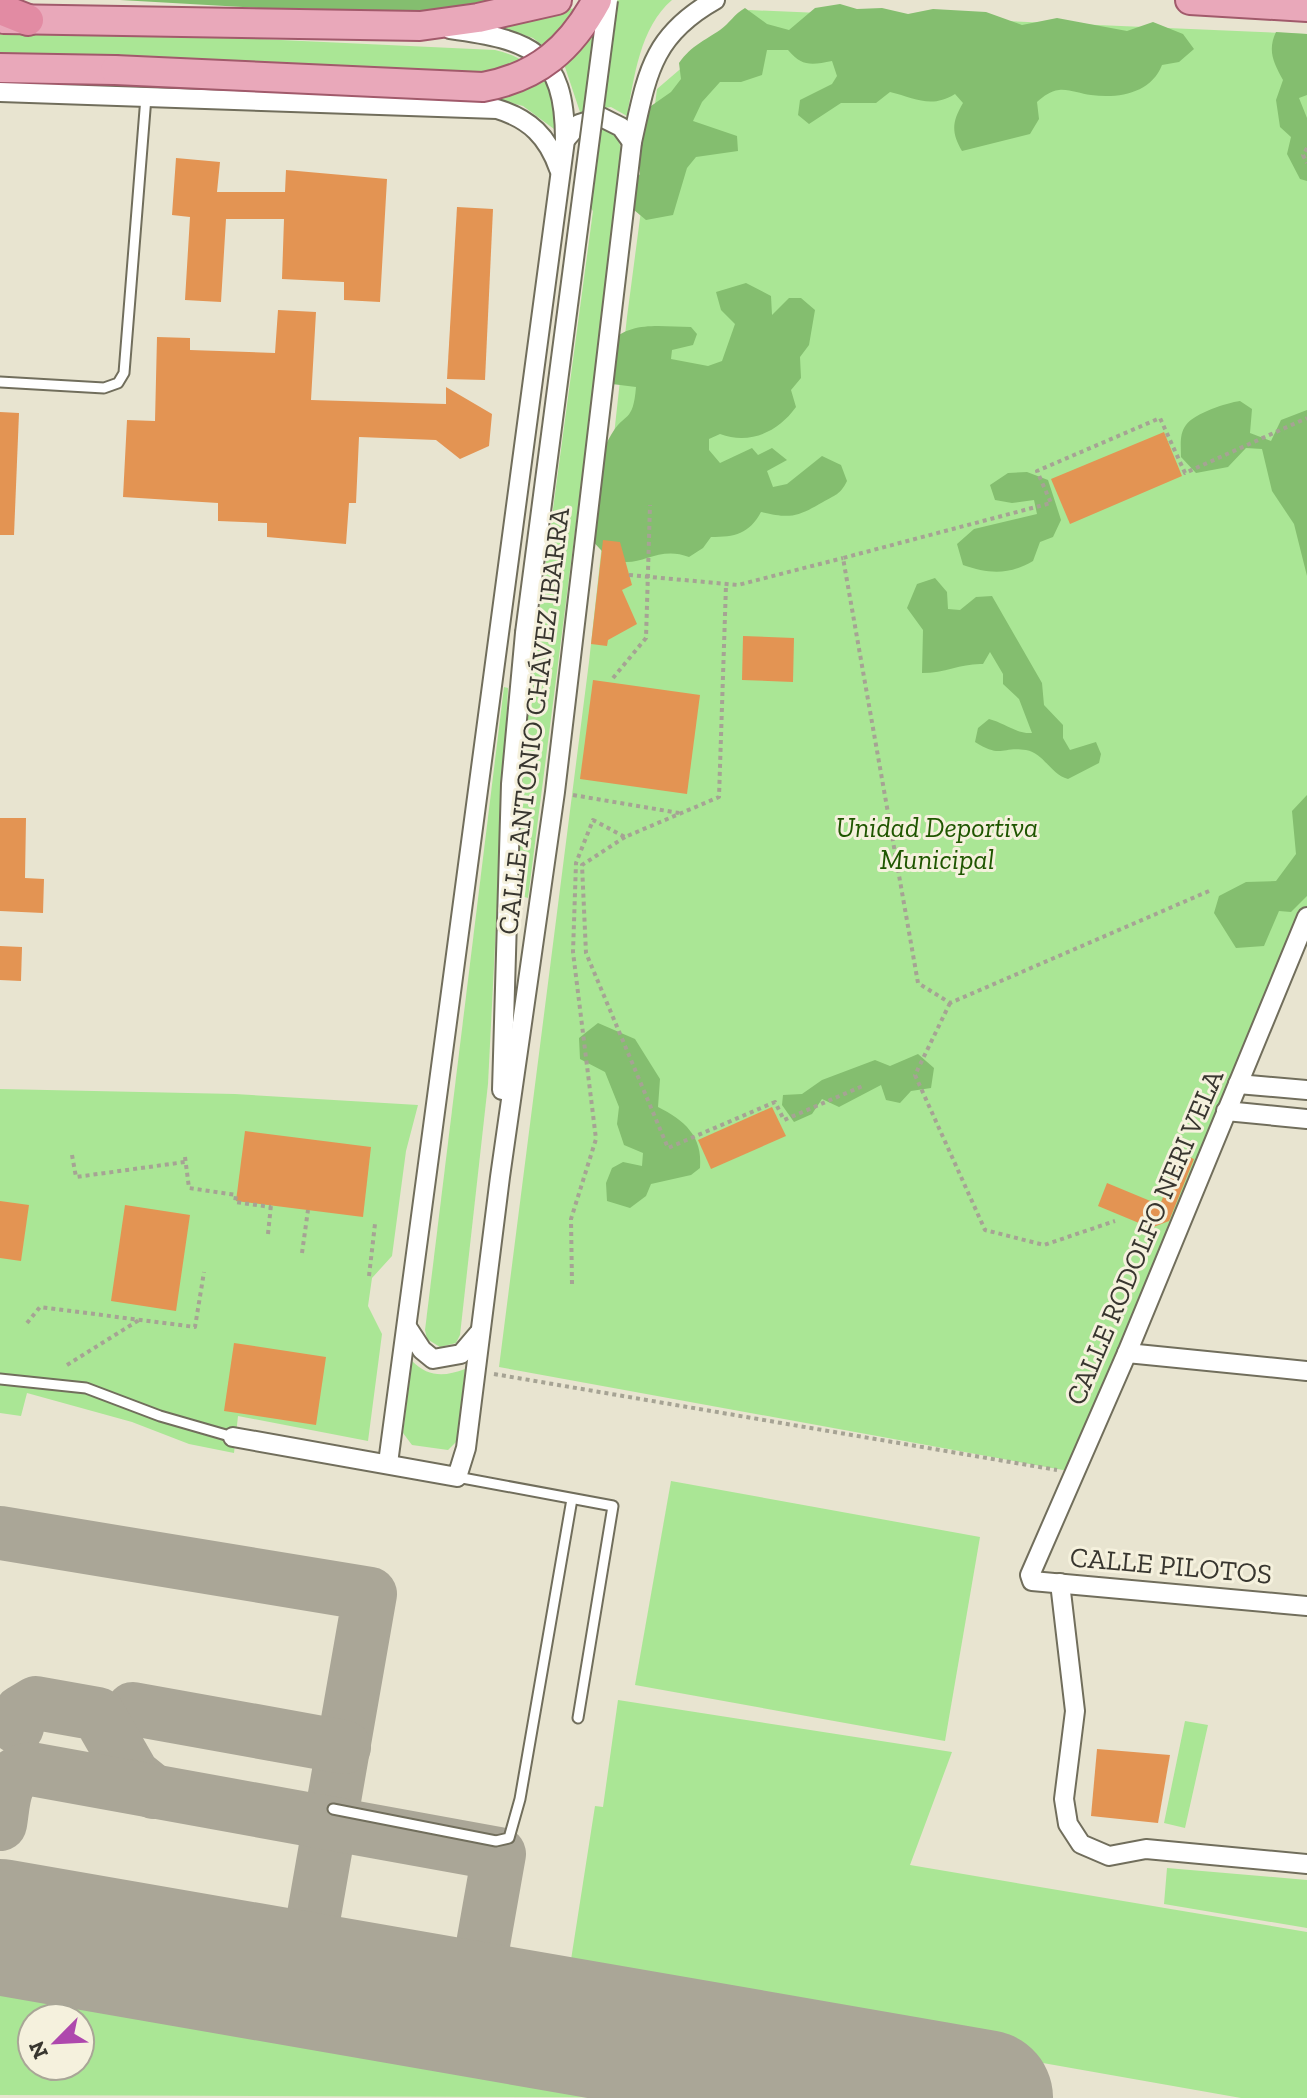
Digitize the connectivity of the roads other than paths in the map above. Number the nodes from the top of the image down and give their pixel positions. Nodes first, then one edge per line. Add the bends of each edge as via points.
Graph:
1 (557, 0) edge
2 (597, 0) edge
3 (608, 0) edge
4 (715, 0) edge
5 (1190, 0) edge
6 (1307, 7) edge
7 (0, 9) edge
8 (21, 23) edge
9 (420, 26) junction
10 (0, 68) edge
11 (0, 92) edge
12 (146, 97) junction
13 (565, 140) junction
14 (632, 142) junction
15 (562, 179) junction
16 (0, 382) edge
17 (1307, 917) edge
18 (1238, 1084) junction
19 (1307, 1090) edge
20 (1226, 1111) junction
21 (1307, 1119) edge
22 (500, 1177) junction
23 (407, 1327) junction
24 (478, 1334) junction
25 (1127, 1353) junction
26 (1307, 1371) edge
27 (0, 1379) edge
28 (233, 1437) joint
29 (388, 1463) junction
30 (457, 1477) junction
31 (572, 1499) junction
32 (1031, 1578) joint
33 (1060, 1583) junction
34 (1307, 1606) edge
35 (578, 1718) dead end
36 (333, 1809) dead end
37 (1307, 1864) edge

1 - 9 main road
2 - 10 main road, bridge via 572,39 544,65 506,83 483,87
3 - 22 street, bridge via 525,633 511,784
4 - 14 street, CALLE ANTONIO CHÁVEZ IBARRA via 675,28 660,47 649,67
5 - 6 main road
7 - 8 highway
8 - 9 main road
9 - 13 street, CALLE ANTONIO CHÁVEZ IBARRA via 483,34 533,51 559,83 565,101
11 - 12 street
12 - 15 street via 497,109 541,134
12 - 16 lane via 124,373 118,383 104,388
13 - 14 street via 579,124 601,117 621,127
13 - 15 street, CALLE ANTONIO CHÁVEZ IBARRA
14 - 22 street, CALLE ANTONIO CHÁVEZ IBARRA via 555,792
15 - 23 street, CALLE ANTONIO CHÁVEZ IBARRA
17 - 18 street, CALLE RODOLFO NERI VELA
18 - 19 street
18 - 20 street, CALLE RODOLFO NERI VELA
20 - 21 street
20 - 25 street, CALLE RODOLFO NERI VELA
22 - 24 street, CALLE ANTONIO CHÁVEZ IBARRA
23 - 24 street via 433,1359 461,1354
23 - 29 street, CALLE ANTONIO CHÁVEZ IBARRA
24 - 30 street, CALLE ANTONIO CHÁVEZ IBARRA via 466,1448
25 - 26 street
25 - 32 street, CALLE RODOLFO NERI VELA
27 - 28 lane via 86,1388
28 - 29 street
29 - 30 street
30 - 31 lane
31 - 35 lane via 613,1506
31 - 36 lane via 509,1838 496,1841
32 - 33 street, CALLE PILOTOS
33 - 34 street, CALLE PILOTOS
33 - 37 street via 1075,1711 1064,1799 1068,1824 1081,1844 1109,1856 1146,1849

